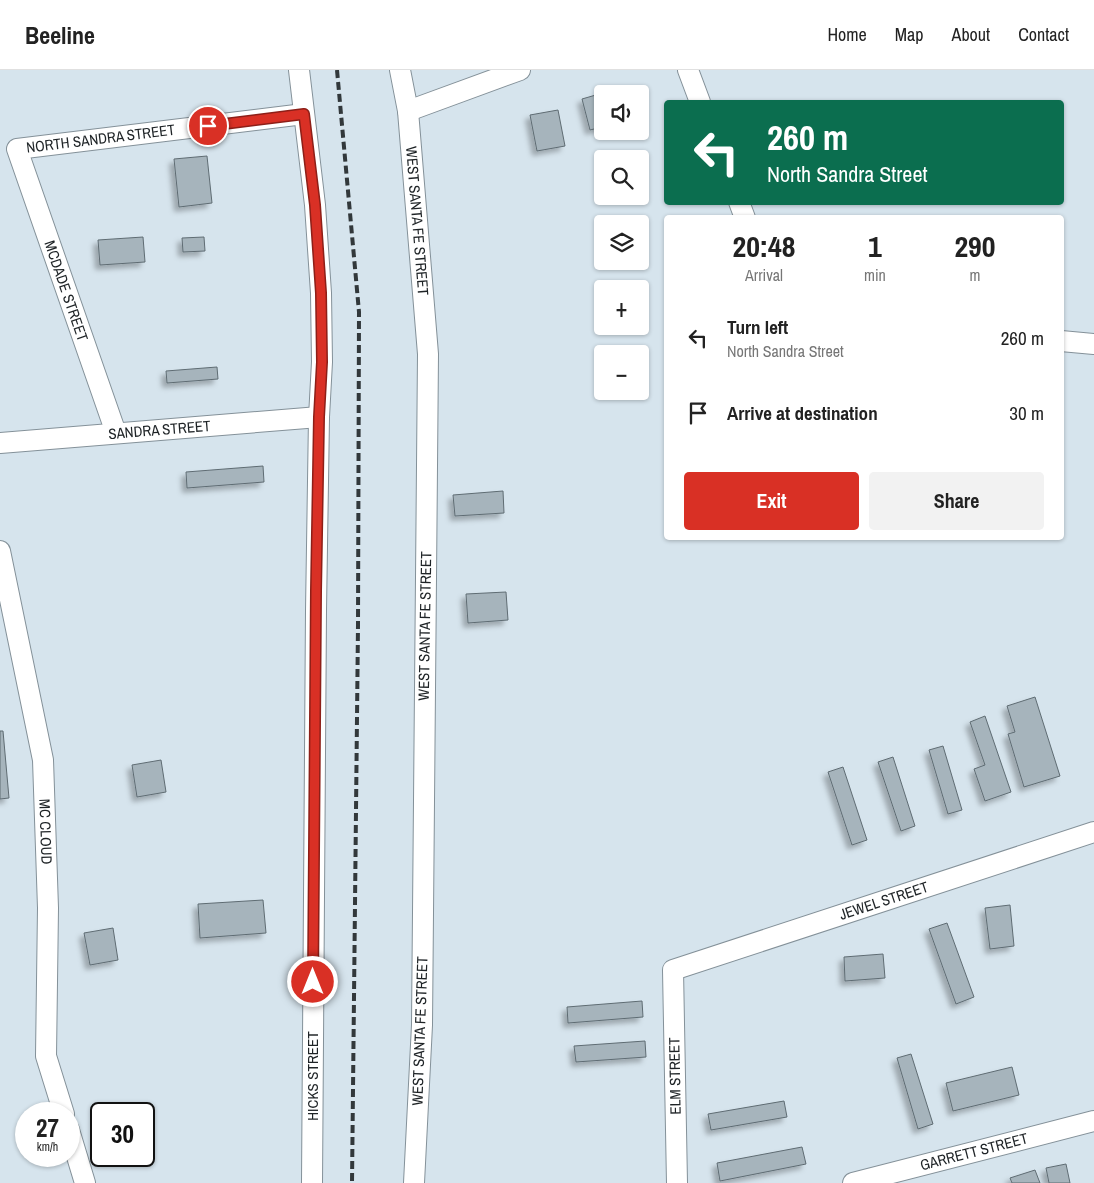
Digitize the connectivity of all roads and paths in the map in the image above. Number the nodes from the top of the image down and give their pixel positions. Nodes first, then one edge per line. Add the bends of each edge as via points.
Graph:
1 (299, 70) edge
2 (400, 70) edge
3 (520, 70) edge
4 (688, 70) edge
5 (699, 100) edge
6 (408, 111) junction
7 (304, 114) junction
8 (17, 149) joint
9 (1064, 341) edge
10 (1094, 344) edge
11 (319, 417) junction
12 (116, 433) junction
13 (0, 443) edge
14 (0, 551) edge
15 (1094, 832) edge
16 (673, 970) joint
17 (60, 1102) edge
18 (1094, 1121) edge
19 (80, 1166) edge
20 (85, 1183) edge
21 (312, 1183) edge
22 (414, 1183) edge
23 (677, 1183) edge
24 (853, 1183) edge

1 - 7 street, HICKS STREET
2 - 6 street, WEST SANTA FE STREET
3 - 6 street
4 - 5 street
6 - 22 street, WEST SANTA FE STREET via 428,354 422,1025
7 - 8 street, NORTH SANDRA STREET
7 - 11 street, HICKS STREET via 321,293
8 - 12 street, MCDADE STREET
9 - 10 street
11 - 12 street, SANDRA STREET
11 - 21 street, HICKS STREET
12 - 13 street, SANDRA STREET
14 - 17 street, MC CLOUD via 43,760 48,908 46,1056
15 - 16 street, JEWEL STREET
16 - 23 street, ELM STREET
18 - 24 street, GARRETT STREET
19 - 20 street

